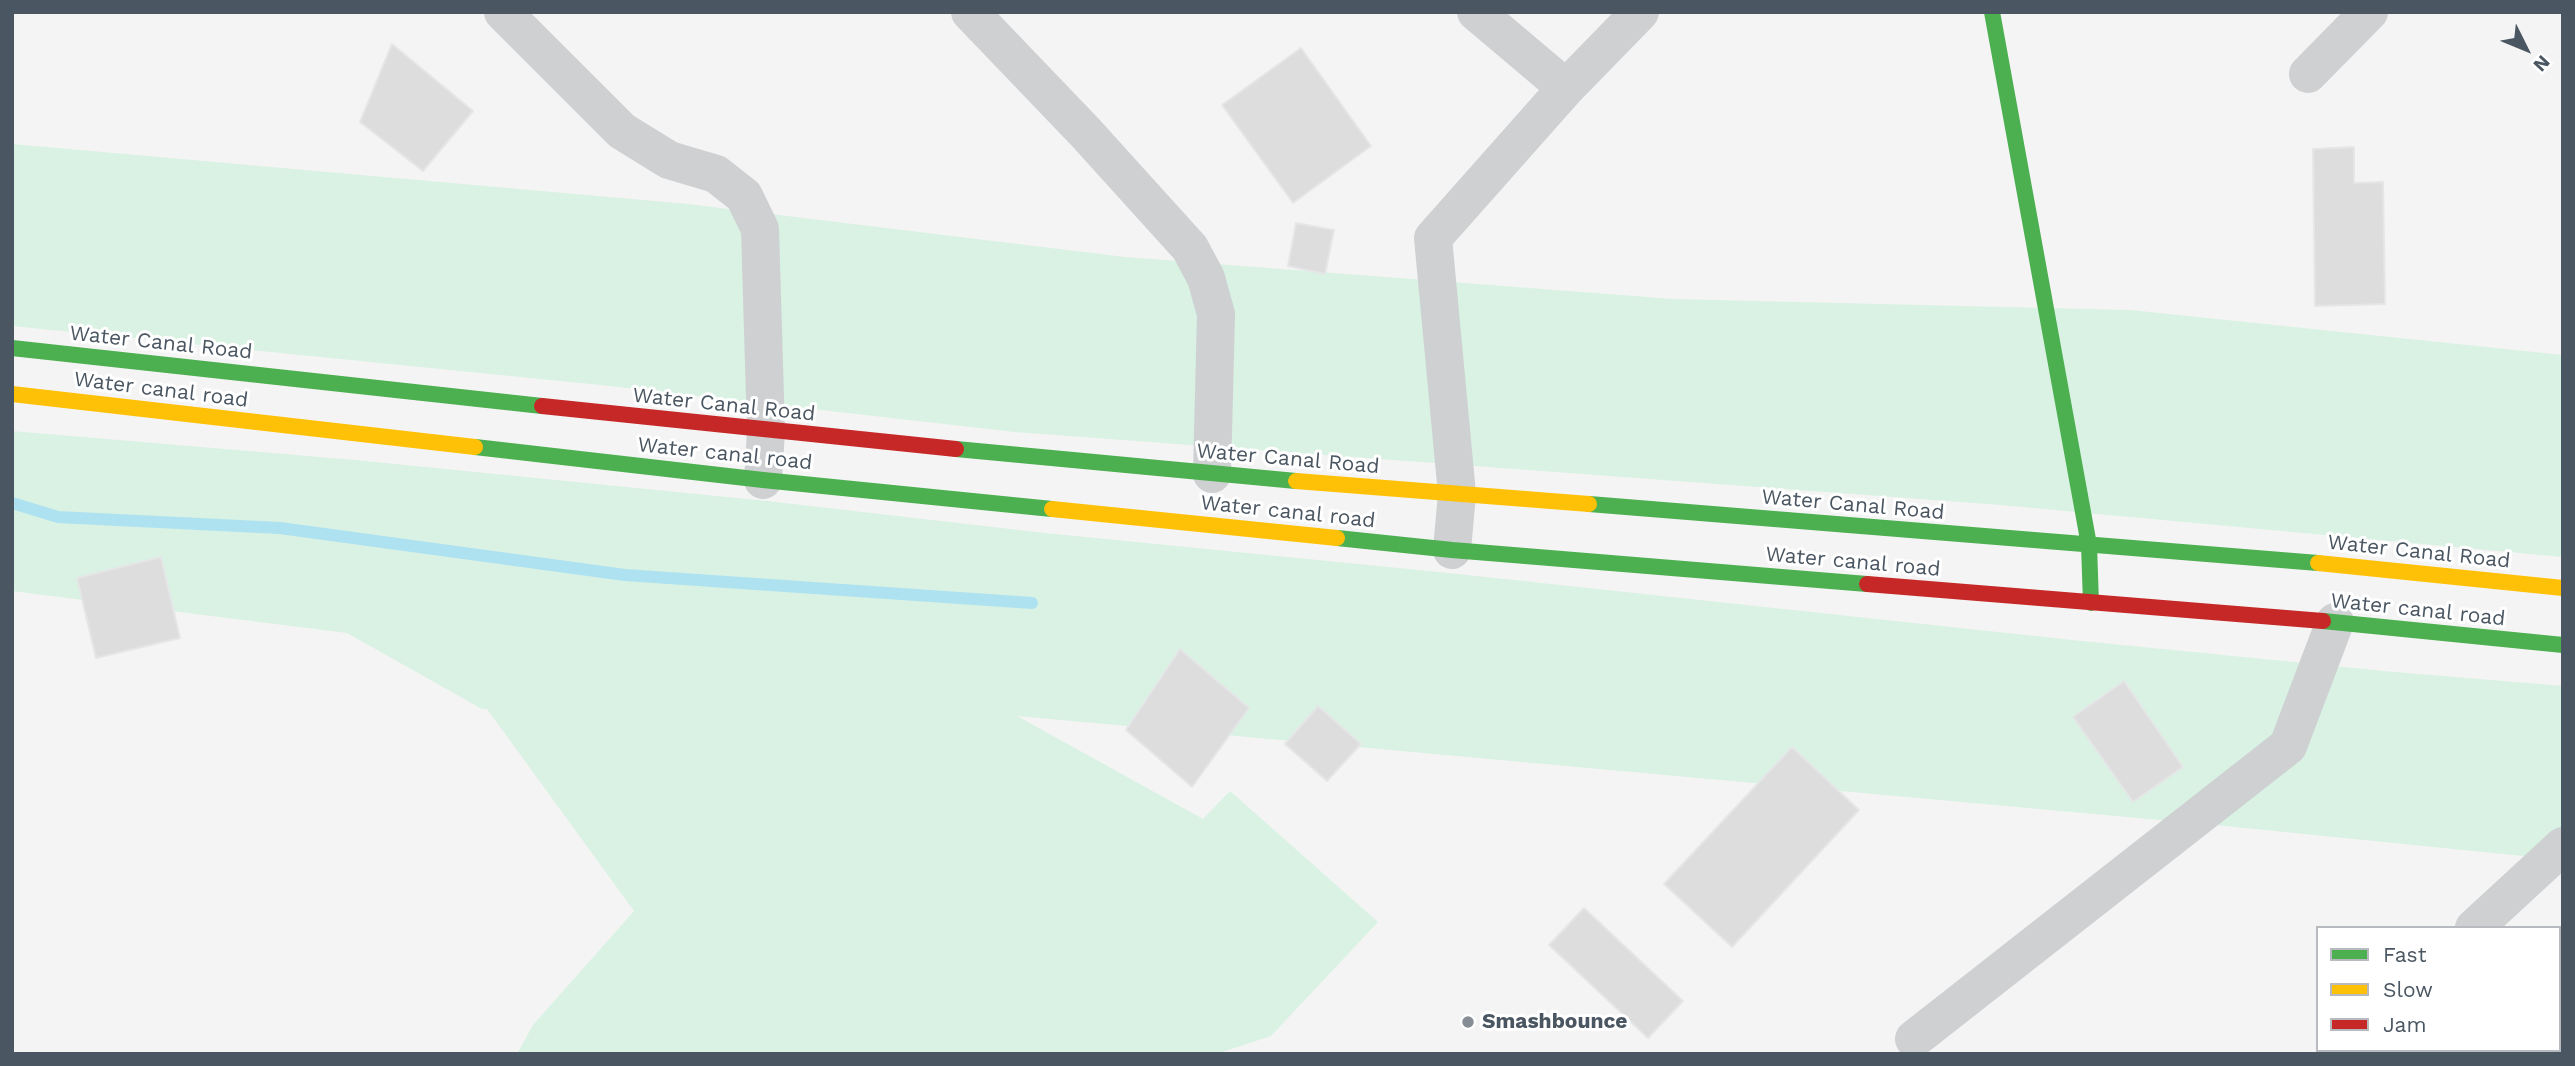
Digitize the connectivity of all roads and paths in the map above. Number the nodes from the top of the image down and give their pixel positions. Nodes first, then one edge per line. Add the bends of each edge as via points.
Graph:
1 (503, 12) edge
2 (970, 12) edge
3 (1476, 12) edge
4 (1640, 12) edge
5 (1992, 12) edge
6 (2369, 12) edge
7 (2308, 74) dead end
8 (1566, 88) junction
9 (12, 348) edge
10 (12, 394) edge
11 (766, 431) junction
12 (1212, 474) junction
13 (763, 480) junction
14 (1457, 494) junction
15 (2089, 545) junction
16 (1452, 550) junction
17 (2563, 588) edge
18 (2091, 603) junction
19 (2336, 622) junction
20 (2563, 645) edge
21 (2563, 846) edge
22 (2476, 926) edge
23 (1914, 1039) dead end

1 - 11 street via 622,131 669,160 716,174 744,196 760,229
2 - 12 street via 1190,248 1206,278 1216,314
3 - 8 street
4 - 8 street
5 - 15 main road
6 - 7 street
8 - 14 street via 1433,238
9 - 11 main road, Water Canal Road
10 - 13 main road, Water canal road
11 - 12 main road, Water Canal Road
11 - 13 street
12 - 14 main road, Water Canal Road
13 - 16 main road, Water canal road
14 - 15 main road, Water Canal Road
14 - 16 street
15 - 17 main road, Water Canal Road
15 - 18 main road
16 - 18 main road, Water canal road
18 - 19 main road, Water canal road
19 - 20 main road, Water canal road
19 - 23 street via 2288,747
21 - 22 street

